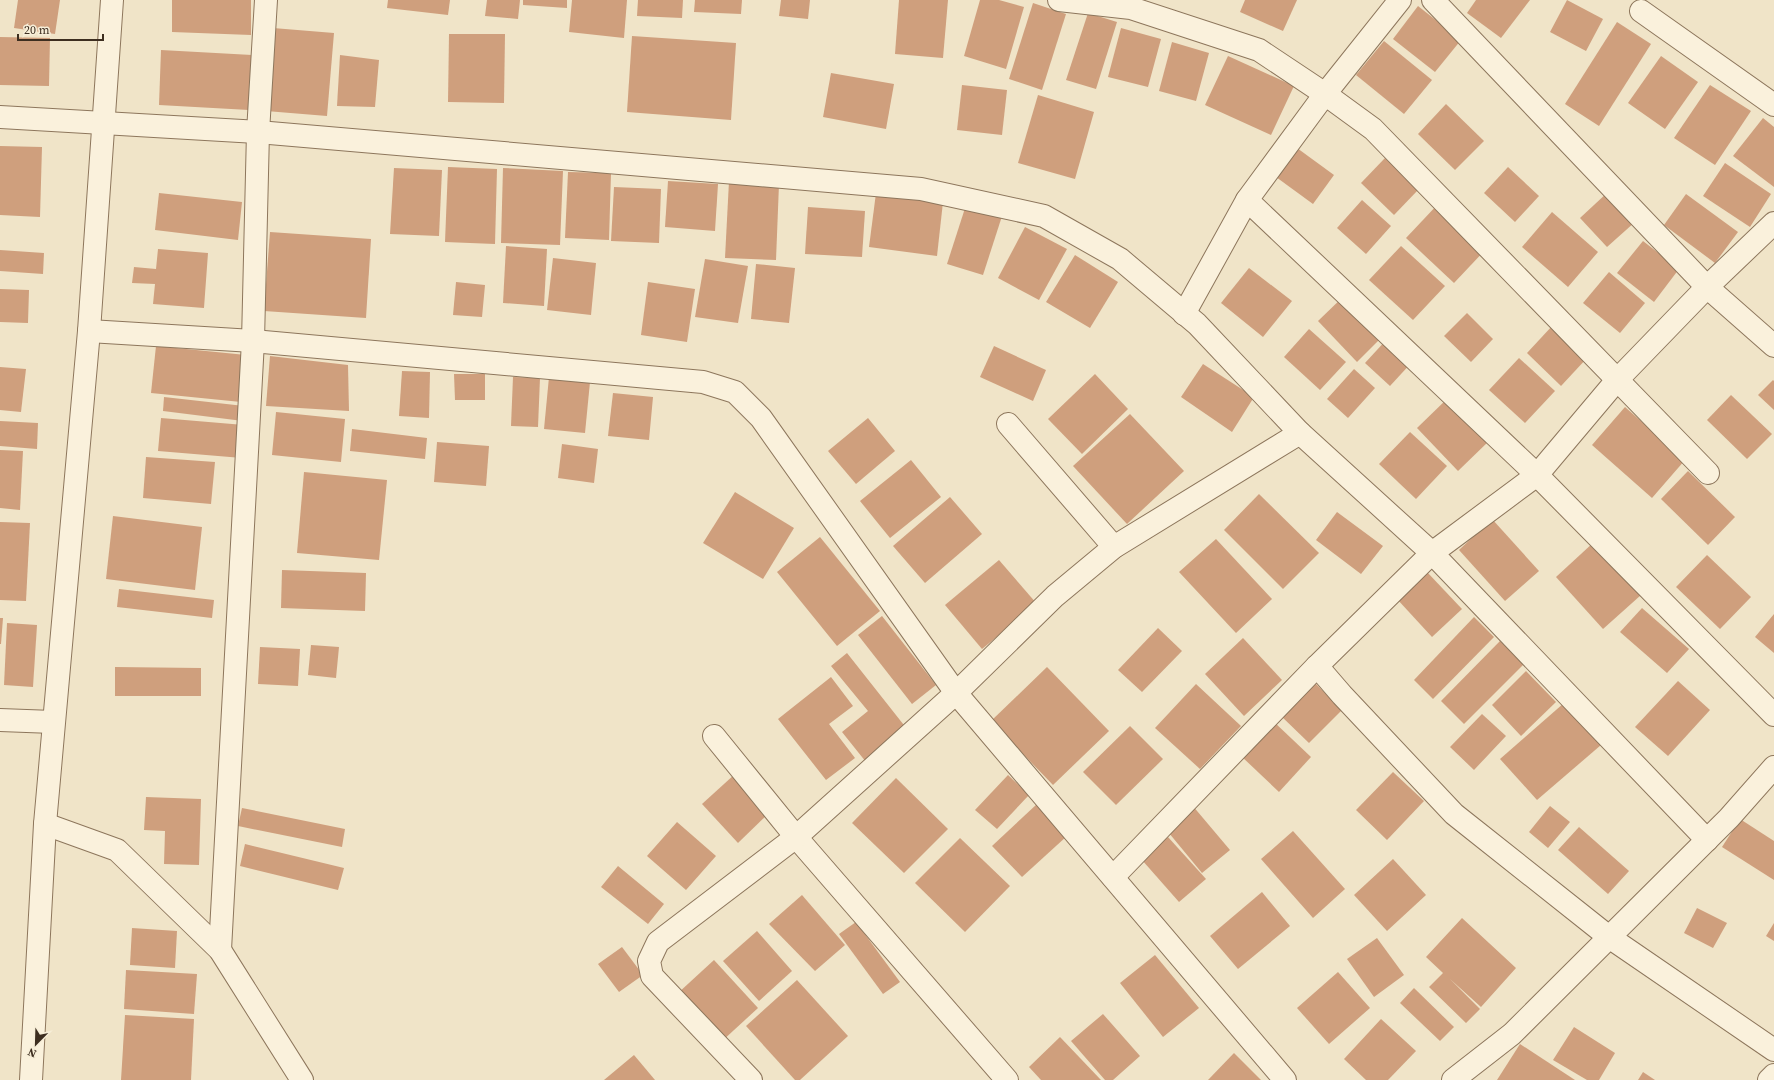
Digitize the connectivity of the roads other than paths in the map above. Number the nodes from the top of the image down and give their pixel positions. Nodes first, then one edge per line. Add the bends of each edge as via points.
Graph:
1 (112, 0) edge
2 (266, 0) edge
3 (1059, 0) edge
4 (1400, 0) edge
5 (1433, 0) edge
6 (1132, 4) edge
7 (1641, 11) dead end
8 (1325, 94) junction
9 (1774, 105) edge
10 (0, 117) edge
11 (104, 123) junction
12 (258, 132) junction
13 (1247, 200) junction
14 (1774, 223) edge
15 (1707, 287) junction
16 (1184, 314) junction
17 (89, 331) junction
18 (253, 341) junction
19 (1774, 346) edge
20 (1617, 380) junction
21 (1008, 424) dead end
22 (1300, 433) junction
23 (1708, 473) dead end
24 (1537, 475) junction
25 (1114, 547) junction
26 (1432, 553) junction
27 (1317, 666) junction
28 (956, 693) junction
29 (1774, 715) edge
30 (0, 720) edge
31 (53, 722) junction
32 (714, 736) dead end
33 (1774, 767) edge
34 (45, 824) junction
35 (796, 837) junction
36 (1707, 840) junction
37 (1113, 877) junction
38 (1609, 937) junction
39 (220, 950) junction
40 (1774, 1050) edge
41 (1774, 1075) edge
42 (31, 1080) edge
43 (302, 1080) edge
44 (751, 1080) edge
45 (1007, 1080) edge
46 (1285, 1080) edge
47 (1453, 1080) edge
48 (1769, 1080) edge

1 - 11 street
2 - 12 street
3 - 6 street
4 - 8 street
5 - 15 street
6 - 8 street via 1259,50
7 - 9 street
8 - 13 street
8 - 20 street via 1373,129
10 - 11 street
11 - 12 street
11 - 17 street
12 - 16 street via 921,189 1044,216 1120,259
12 - 18 street
13 - 16 street
13 - 24 street
14 - 15 street
15 - 19 street
15 - 20 street
16 - 22 street via 1197,324
17 - 18 street
17 - 31 street
18 - 28 street via 703,382 735,392 760,418
18 - 39 street
20 - 23 street
20 - 24 street
21 - 25 street
22 - 25 street
22 - 26 street
24 - 26 street
24 - 29 street
25 - 28 street via 1055,596
26 - 27 street
26 - 36 street
27 - 37 street
27 - 38 street via 1454,814
28 - 35 street
28 - 37 street
30 - 31 street
31 - 34 street
32 - 35 street
33 - 36 street
34 - 39 street via 117,850
34 - 42 street
35 - 44 street via 658,942 648,961 652,976
35 - 45 street
36 - 38 street
37 - 46 street
38 - 40 street
38 - 47 street via 1512,1034
39 - 43 street
41 - 48 street

